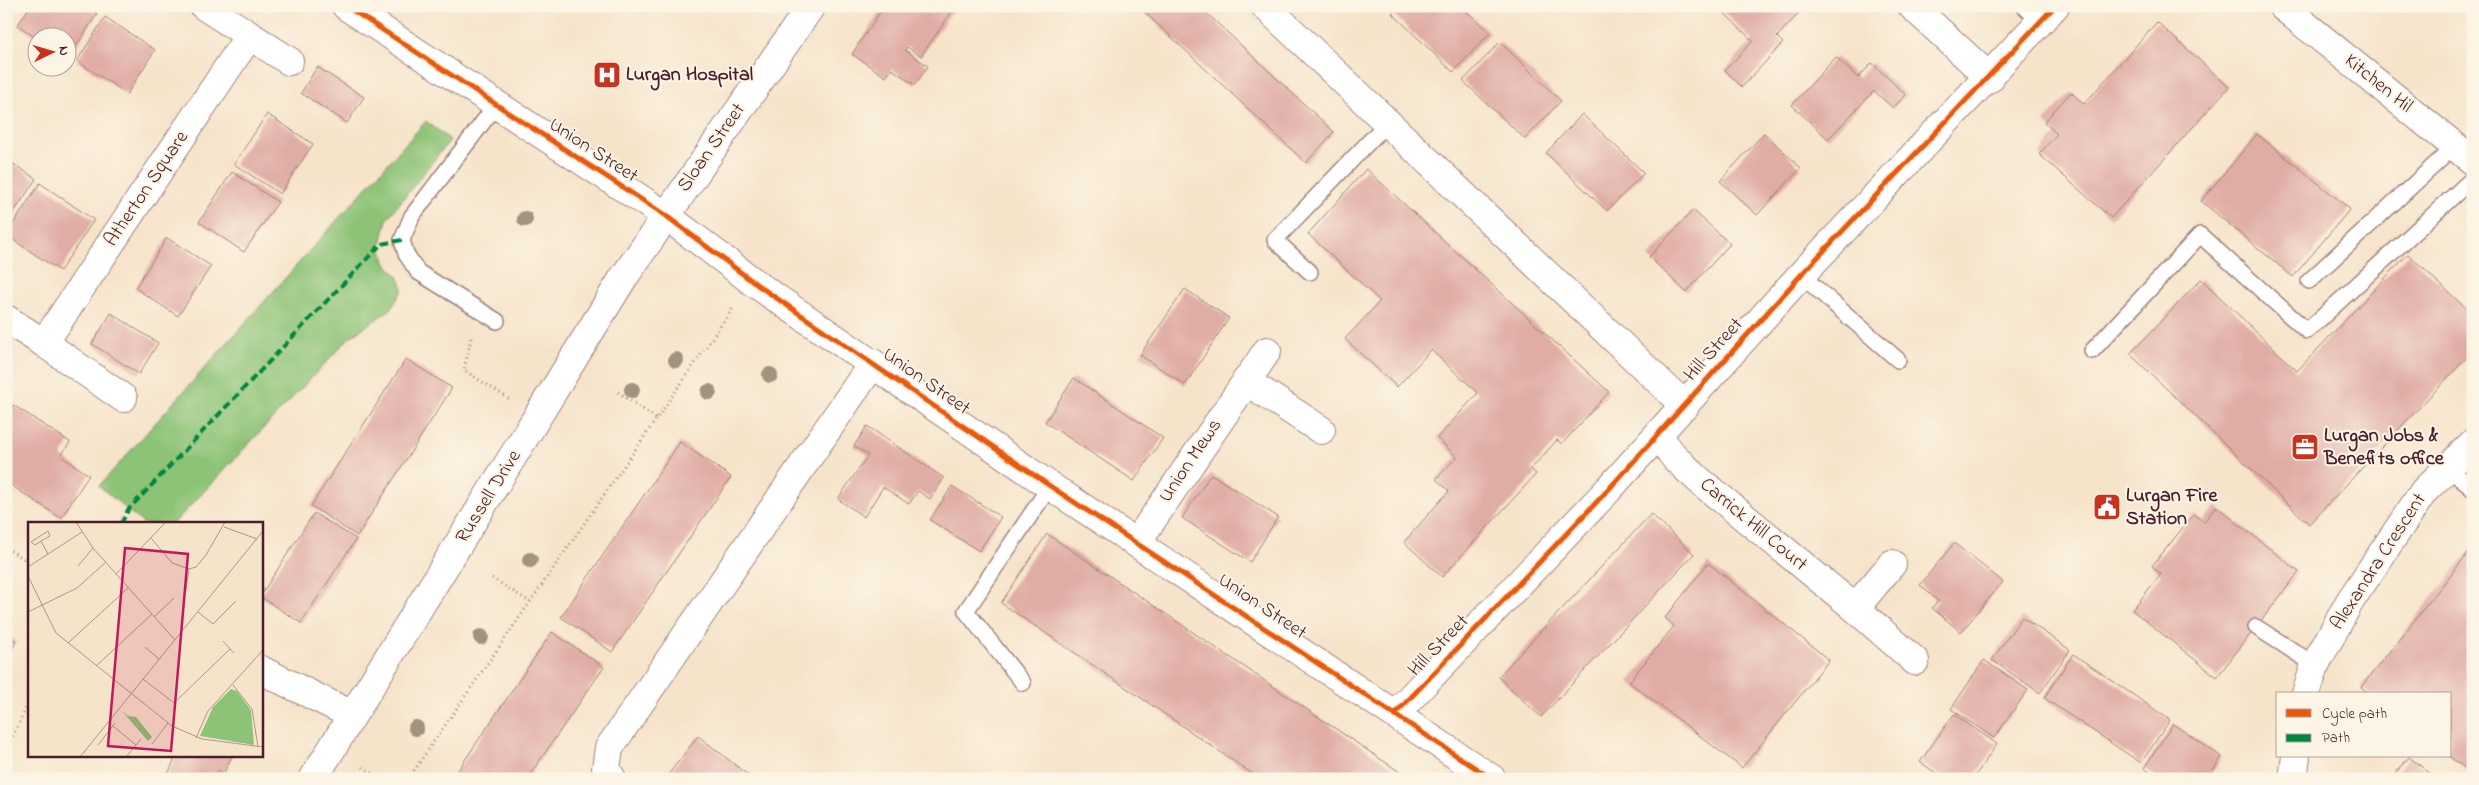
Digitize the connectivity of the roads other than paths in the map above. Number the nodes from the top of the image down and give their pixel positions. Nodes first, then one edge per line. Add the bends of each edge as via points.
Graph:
1 (204, 6) edge
2 (346, 6) edge
3 (811, 6) edge
4 (1265, 6) edge
5 (1912, 6) edge
6 (2282, 6) edge
7 (2040, 12) edge
8 (249, 36) junction
9 (289, 62) dead end
10 (1990, 78) junction
11 (496, 105) junction
12 (1387, 123) junction
13 (2464, 154) edge
14 (2473, 178) edge
15 (665, 215) junction
16 (1310, 272) dead end
17 (1801, 274) junction
18 (2309, 281) dead end
19 (6, 319) edge
20 (497, 321) dead end
21 (44, 342) junction
22 (1267, 351) dead end
23 (2092, 351) dead end
24 (1898, 360) dead end
25 (873, 363) junction
26 (1246, 381) junction
27 (123, 398) dead end
28 (1685, 406) junction
29 (1321, 430) dead end
30 (1658, 436) junction
31 (2473, 443) edge
32 (2448, 468) junction
33 (1050, 486) junction
34 (2473, 489) edge
35 (1137, 542) junction
36 (1892, 564) dead end
37 (1855, 608) junction
38 (2256, 627) dead end
39 (1915, 660) dead end
40 (2315, 665) junction
41 (262, 670) edge
42 (1024, 683) dead end
43 (2307, 692) edge
44 (1396, 713) junction
45 (352, 715) junction
46 (2296, 758) edge
47 (313, 779) edge
48 (612, 779) edge
49 (1492, 779) edge
50 (2293, 779) edge

1 - 8 street
2 - 11 street, Union Street
3 - 15 street, Sloan Street
4 - 12 street
5 - 10 street
6 - 13 street, Kitchen Hil
7 - 10 street, Hill Street
8 - 9 street
8 - 21 street, Atherton Square
10 - 17 street, Hill Street
11 - 15 street, Union Street
11 - 20 lane via 412,216 402,240 406,254 418,272
12 - 16 lane via 1275,240
12 - 28 street
13 - 18 lane
14 - 23 lane via 2307,331 2200,235
15 - 25 street, Union Street via 750,280
15 - 45 street, Russell Drive
17 - 24 lane
17 - 28 street, Hill Street
19 - 21 street
21 - 27 street
22 - 26 street, Union Mews
25 - 33 street, Union Street
25 - 48 street via 609,748 606,768
26 - 29 street
26 - 35 street, Union Mews
28 - 30 street, Hill Street
30 - 37 street, Carrick Hill Court via 1676,459 1700,481
30 - 44 street, Hill Street
31 - 32 street, Alexandra Crescent
32 - 34 lane
32 - 40 street, Alexandra Crescent via 2424,491 2350,601
33 - 35 street, Union Street
33 - 42 lane via 966,612
35 - 44 street, Union Street
36 - 37 street
37 - 39 street, Carrick Hill Court
38 - 40 lane
40 - 43 street, Alexandra Crescent
41 - 45 street
44 - 49 street, Union Street
45 - 47 street, Russell Drive
46 - 50 street

